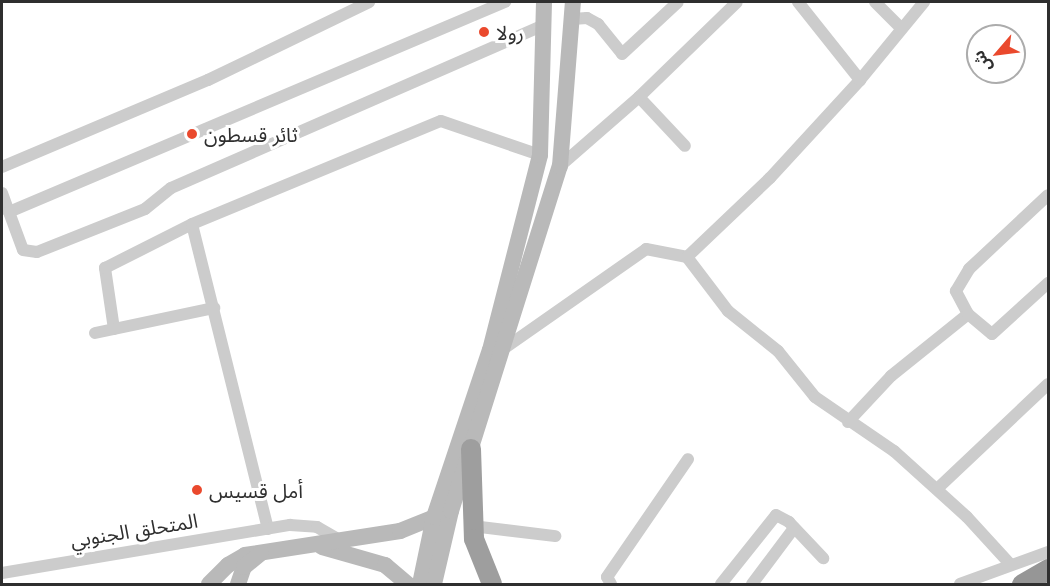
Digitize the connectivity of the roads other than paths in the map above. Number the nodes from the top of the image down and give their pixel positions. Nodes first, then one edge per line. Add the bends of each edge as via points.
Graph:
1 (369, 2) edge
2 (505, 2) edge
3 (544, 2) edge
4 (678, 2) edge
5 (737, 2) edge
6 (798, 2) edge
7 (875, 2) edge
8 (924, 2) edge
9 (572, 10) edge
10 (543, 25) junction
11 (901, 28) junction
12 (860, 80) junction
13 (639, 97) junction
14 (541, 114) junction
15 (563, 118) junction
16 (685, 146) dead end
17 (540, 155) junction
18 (560, 166) junction
19 (2, 167) edge
20 (2, 193) edge
21 (1048, 195) edge
22 (9, 212) junction
23 (192, 224) junction
24 (687, 257) junction
25 (1048, 283) edge
26 (214, 308) junction
27 (968, 314) junction
28 (114, 329) junction
29 (95, 333) dead end
30 (502, 350) junction
31 (1048, 384) edge
32 (848, 422) junction
33 (471, 449) junction
34 (688, 459) dead end
35 (937, 489) junction
36 (434, 517) junction
37 (472, 526) junction
38 (794, 528) junction
39 (268, 529) junction
40 (555, 536) dead end
41 (341, 542) junction
42 (318, 546) junction
43 (264, 551) junction
44 (1048, 552) edge
45 (823, 558) dead end
46 (1010, 564) junction
47 (1048, 569) edge
48 (2, 573) edge
49 (209, 585) edge
50 (238, 585) edge
51 (408, 585) edge
52 (420, 585) edge
53 (434, 585) edge
54 (492, 585) edge
55 (611, 585) edge
56 (721, 585) edge
57 (752, 585) edge
58 (960, 585) edge
59 (1022, 585) edge

1 - 19 street via 208,80
2 - 22 street
3 - 10 main road
4 - 9 street via 622,54 598,24
5 - 13 street
6 - 12 street
7 - 11 street
8 - 11 street
9 - 15 main road
10 - 14 main road
10 - 22 street via 171,188 145,209 37,252 23,250
11 - 12 street
12 - 24 street via 770,178
13 - 16 street
13 - 18 street
14 - 15 main road
14 - 17 main road
15 - 18 main road
17 - 23 street via 441,121
17 - 36 main road via 489,350
18 - 30 main road
20 - 22 street
21 - 27 street via 969,269 956,291
23 - 26 street
23 - 28 street via 105,268
24 - 30 street via 646,249
24 - 32 street via 728,311 760,334 815,397
25 - 27 street via 992,334
26 - 28 street
26 - 39 street
27 - 32 street via 891,376
28 - 29 street
30 - 33 main road
31 - 35 street
32 - 35 street via 894,451
33 - 37 highway
33 - 53 main road via 447,524
34 - 55 street via 607,577
35 - 46 street
36 - 41 main road via 412,529
36 - 52 main road
37 - 40 street
37 - 54 highway via 477,552
38 - 45 street
38 - 56 street via 781,515 773,517
38 - 57 street
39 - 41 street, المتحلق الجنوبي via 317,527
39 - 48 street, المتحلق الجنوبي
41 - 42 main road
42 - 43 main road
42 - 51 main road via 385,565
43 - 49 main road via 236,560
43 - 50 main road via 244,567
44 - 46 street
46 - 58 street
47 - 59 highway

